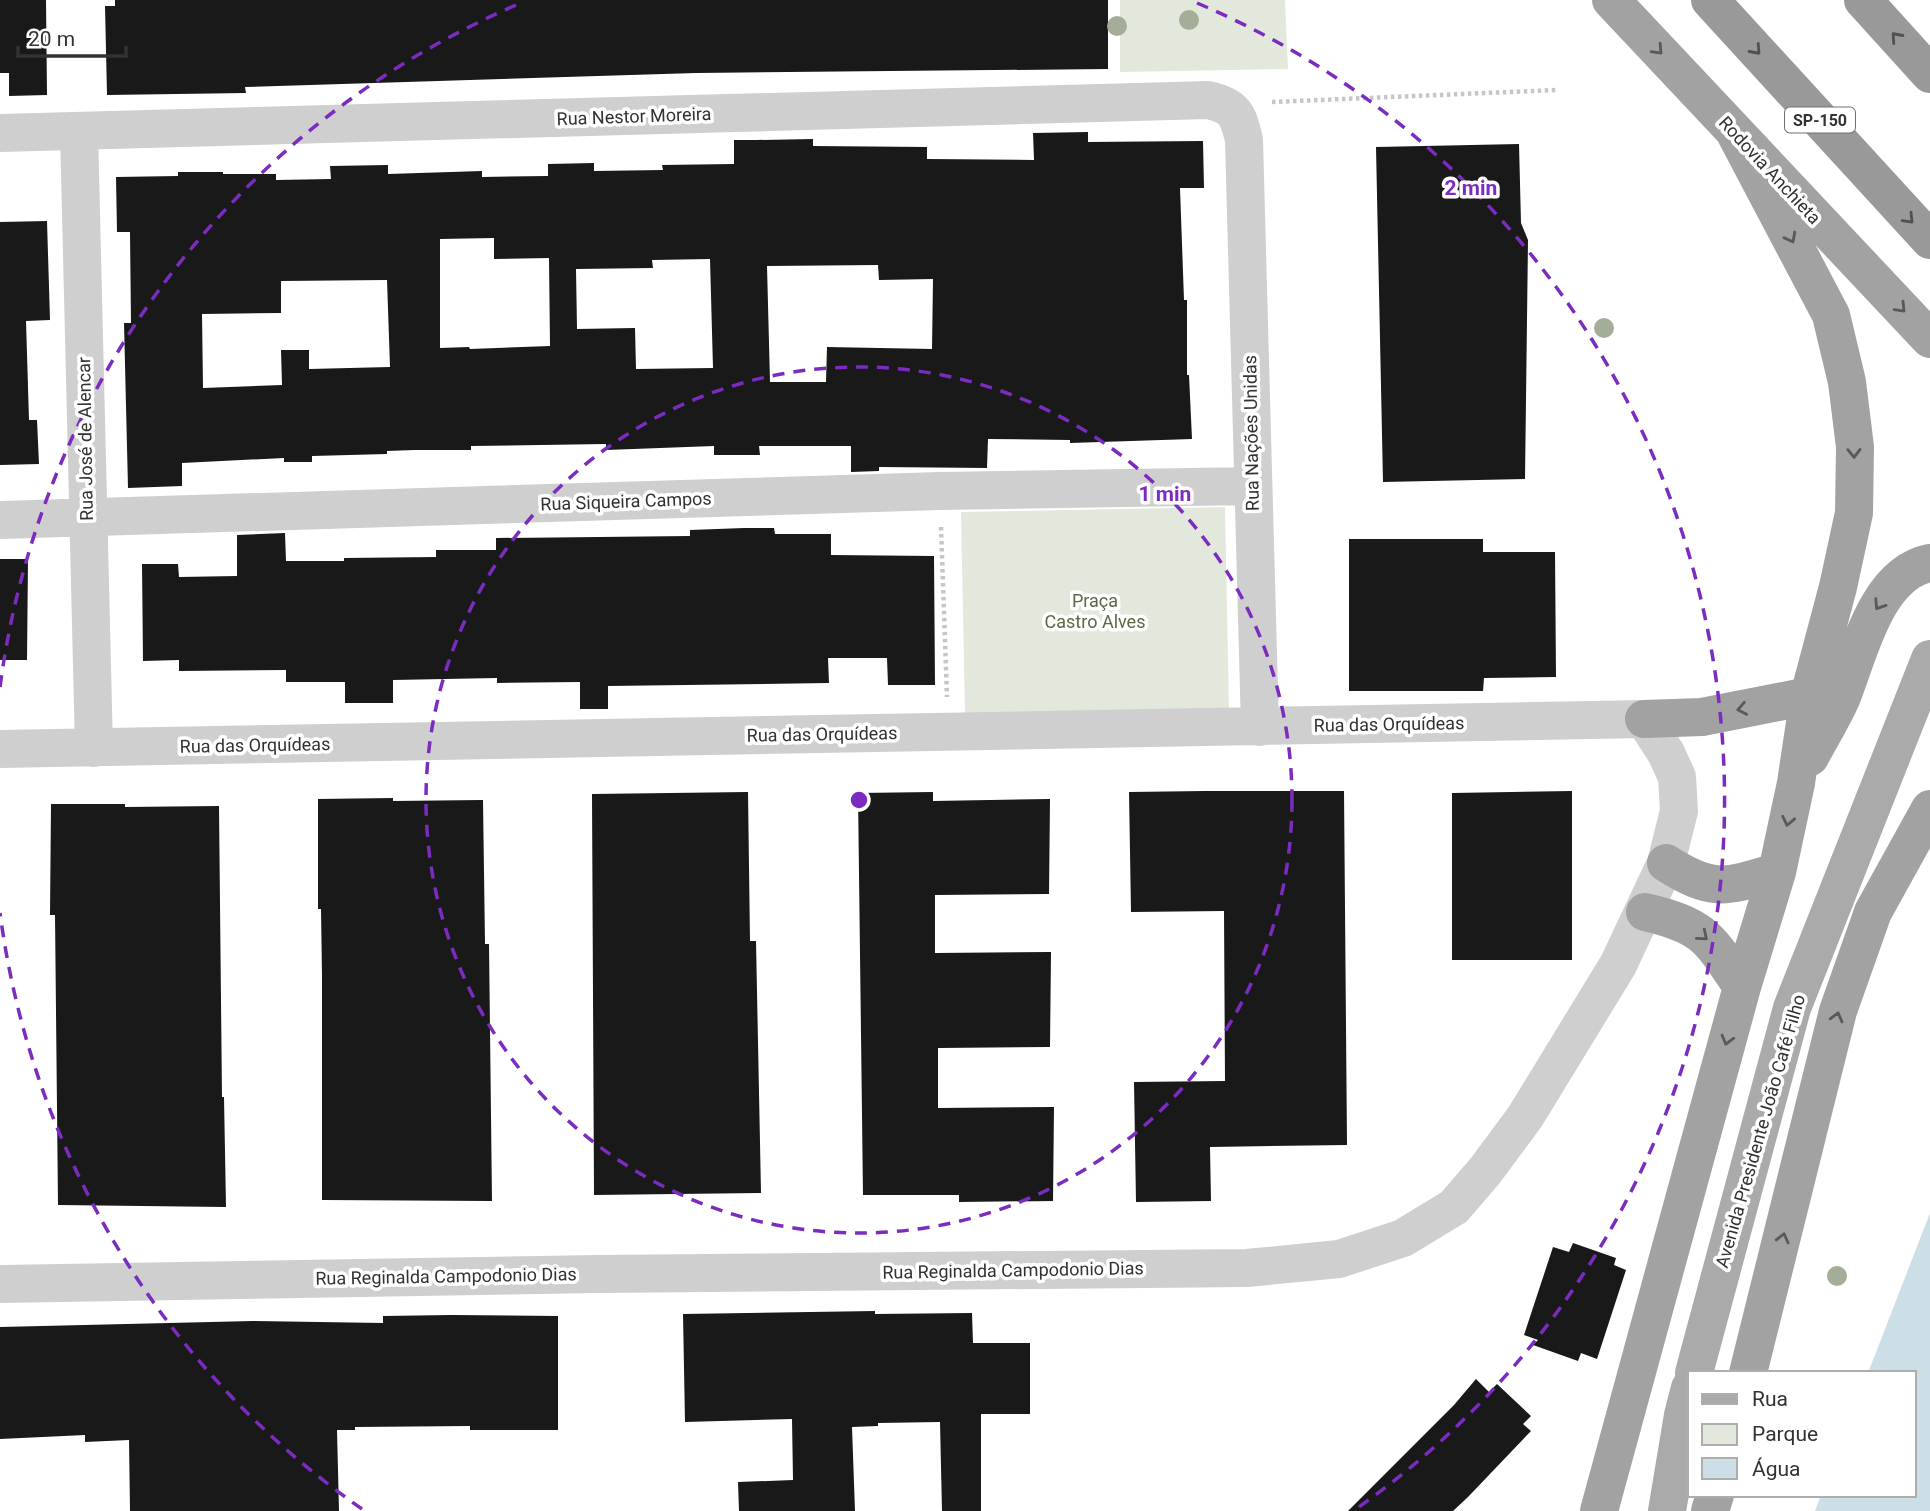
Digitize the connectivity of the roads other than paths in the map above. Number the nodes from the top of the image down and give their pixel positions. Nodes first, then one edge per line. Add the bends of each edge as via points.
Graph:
1 (1611, 0) edge
2 (1710, 0) edge
3 (1863, 0) edge
4 (1930, 74) edge
5 (79, 131) junction
6 (0, 133) edge
7 (1735, 135) junction
8 (1244, 140) joint
9 (1930, 240) edge
10 (1930, 339) edge
11 (1252, 486) junction
12 (86, 519) junction
13 (0, 520) edge
14 (1930, 563) edge
15 (1930, 659) edge
16 (1809, 696) junction
17 (1644, 719) junction
18 (1260, 727) junction
19 (94, 748) junction
20 (0, 749) edge
21 (1796, 783) junction
22 (1928, 814) edge
23 (1666, 863) junction
24 (1777, 872) junction
25 (1644, 912) junction
26 (1742, 987) junction
27 (0, 1284) edge
28 (1694, 1371) edge
29 (1748, 1371) edge
30 (1688, 1395) edge
31 (1599, 1511) edge
32 (1642, 1511) edge
33 (1667, 1511) edge

1 -> 7 highway, Rodovia Anchieta
2 -> 9 highway, SP-150
4 -> 3 highway
5 - 6 street, Rua Nestor Moreira
5 - 8 street, Rua Nestor Moreira via 1208,100 1225,104 1238,117
5 - 12 street, Rua José de Alencar
7 -> 10 highway, Rodovia Anchieta
7 -> 16 highway via 1831,315 1847,382 1855,447 1854,513
8 - 11 street, Rua Nações Unidas
11 - 12 street, Rua Siqueira Campos via 940,491
11 - 18 street, Rua Nações Unidas
12 - 13 street, Rua Siqueira Campos
12 - 19 street, Rua José de Alencar
14 -> 21 highway via 1893,584 1874,612 1840,701
15 - 28 main road, Avenida Presidente João Café Filho via 1792,1008
16 -> 17 highway via 1702,717
16 - 21 highway
17 - 18 street, Rua das Orquídeas
17 - 23 street, Rua Reginalda Campodonio Dias via 1676,777 1679,811
18 - 19 street, Rua das Orquídeas
19 - 20 street, Rua das Orquídeas
21 -> 24 highway
29 -> 22 highway via 1838,1011 1873,912
23 - 24 highway via 1691,880 1713,885
23 - 25 street, Rua Reginalda Campodonio Dias
24 - 26 highway
25 -> 26 highway via 1696,930 1711,942
25 - 27 street, Rua Reginalda Campodonio Dias via 1618,965 1525,1117 1454,1207 1403,1238 1339,1259 1247,1268
26 -> 31 highway
30 - 32 main road, Avenida Presidente João Café Filho
30 - 33 main road, Avenida Presidente João Café Filho

